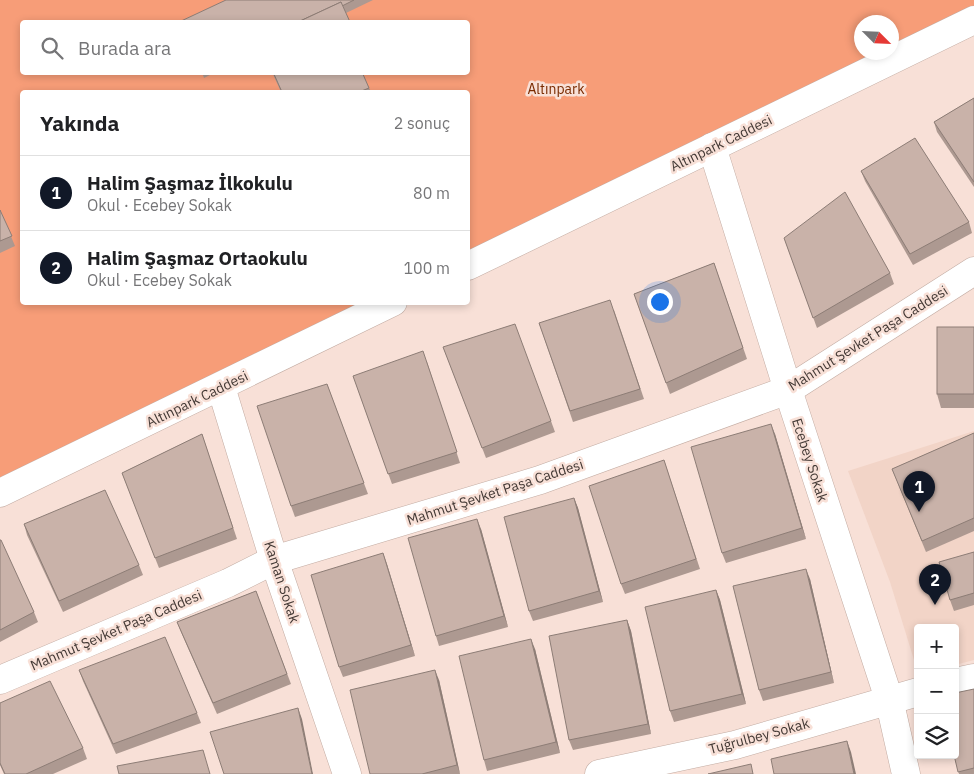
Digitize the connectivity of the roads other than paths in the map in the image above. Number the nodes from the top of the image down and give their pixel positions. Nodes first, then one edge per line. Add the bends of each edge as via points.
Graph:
1 (974, 20) edge
2 (712, 147) junction
3 (470, 265) edge
4 (974, 271) edge
5 (387, 305) edge
6 (221, 387) junction
7 (788, 390) junction
8 (0, 494) edge
9 (274, 560) junction
10 (974, 678) edge
11 (0, 680) edge
12 (959, 681) edge
13 (914, 693) edge
14 (889, 699) junction
15 (347, 774) edge
16 (599, 774) edge
17 (906, 774) edge

1 - 2 street, Altınpark Caddesi
2 - 3 street, Altınpark Caddesi
2 - 7 street, Ecebey Sokak
4 - 7 street, Mahmut Şevket Paşa Caddesi
5 - 6 street, Altınpark Caddesi
6 - 8 street, Altınpark Caddesi
6 - 9 street, Kaman Sokak
7 - 9 street, Mahmut Şevket Paşa Caddesi via 540,480
7 - 14 street, Ecebey Sokak
9 - 11 street, Mahmut Şevket Paşa Caddesi via 228,583
9 - 15 street, Kaman Sokak
10 - 12 street
13 - 14 street, Tuğrulbey Sokak
14 - 16 street, Tuğrulbey Sokak via 735,745
14 - 17 street, Ecebey Sokak

